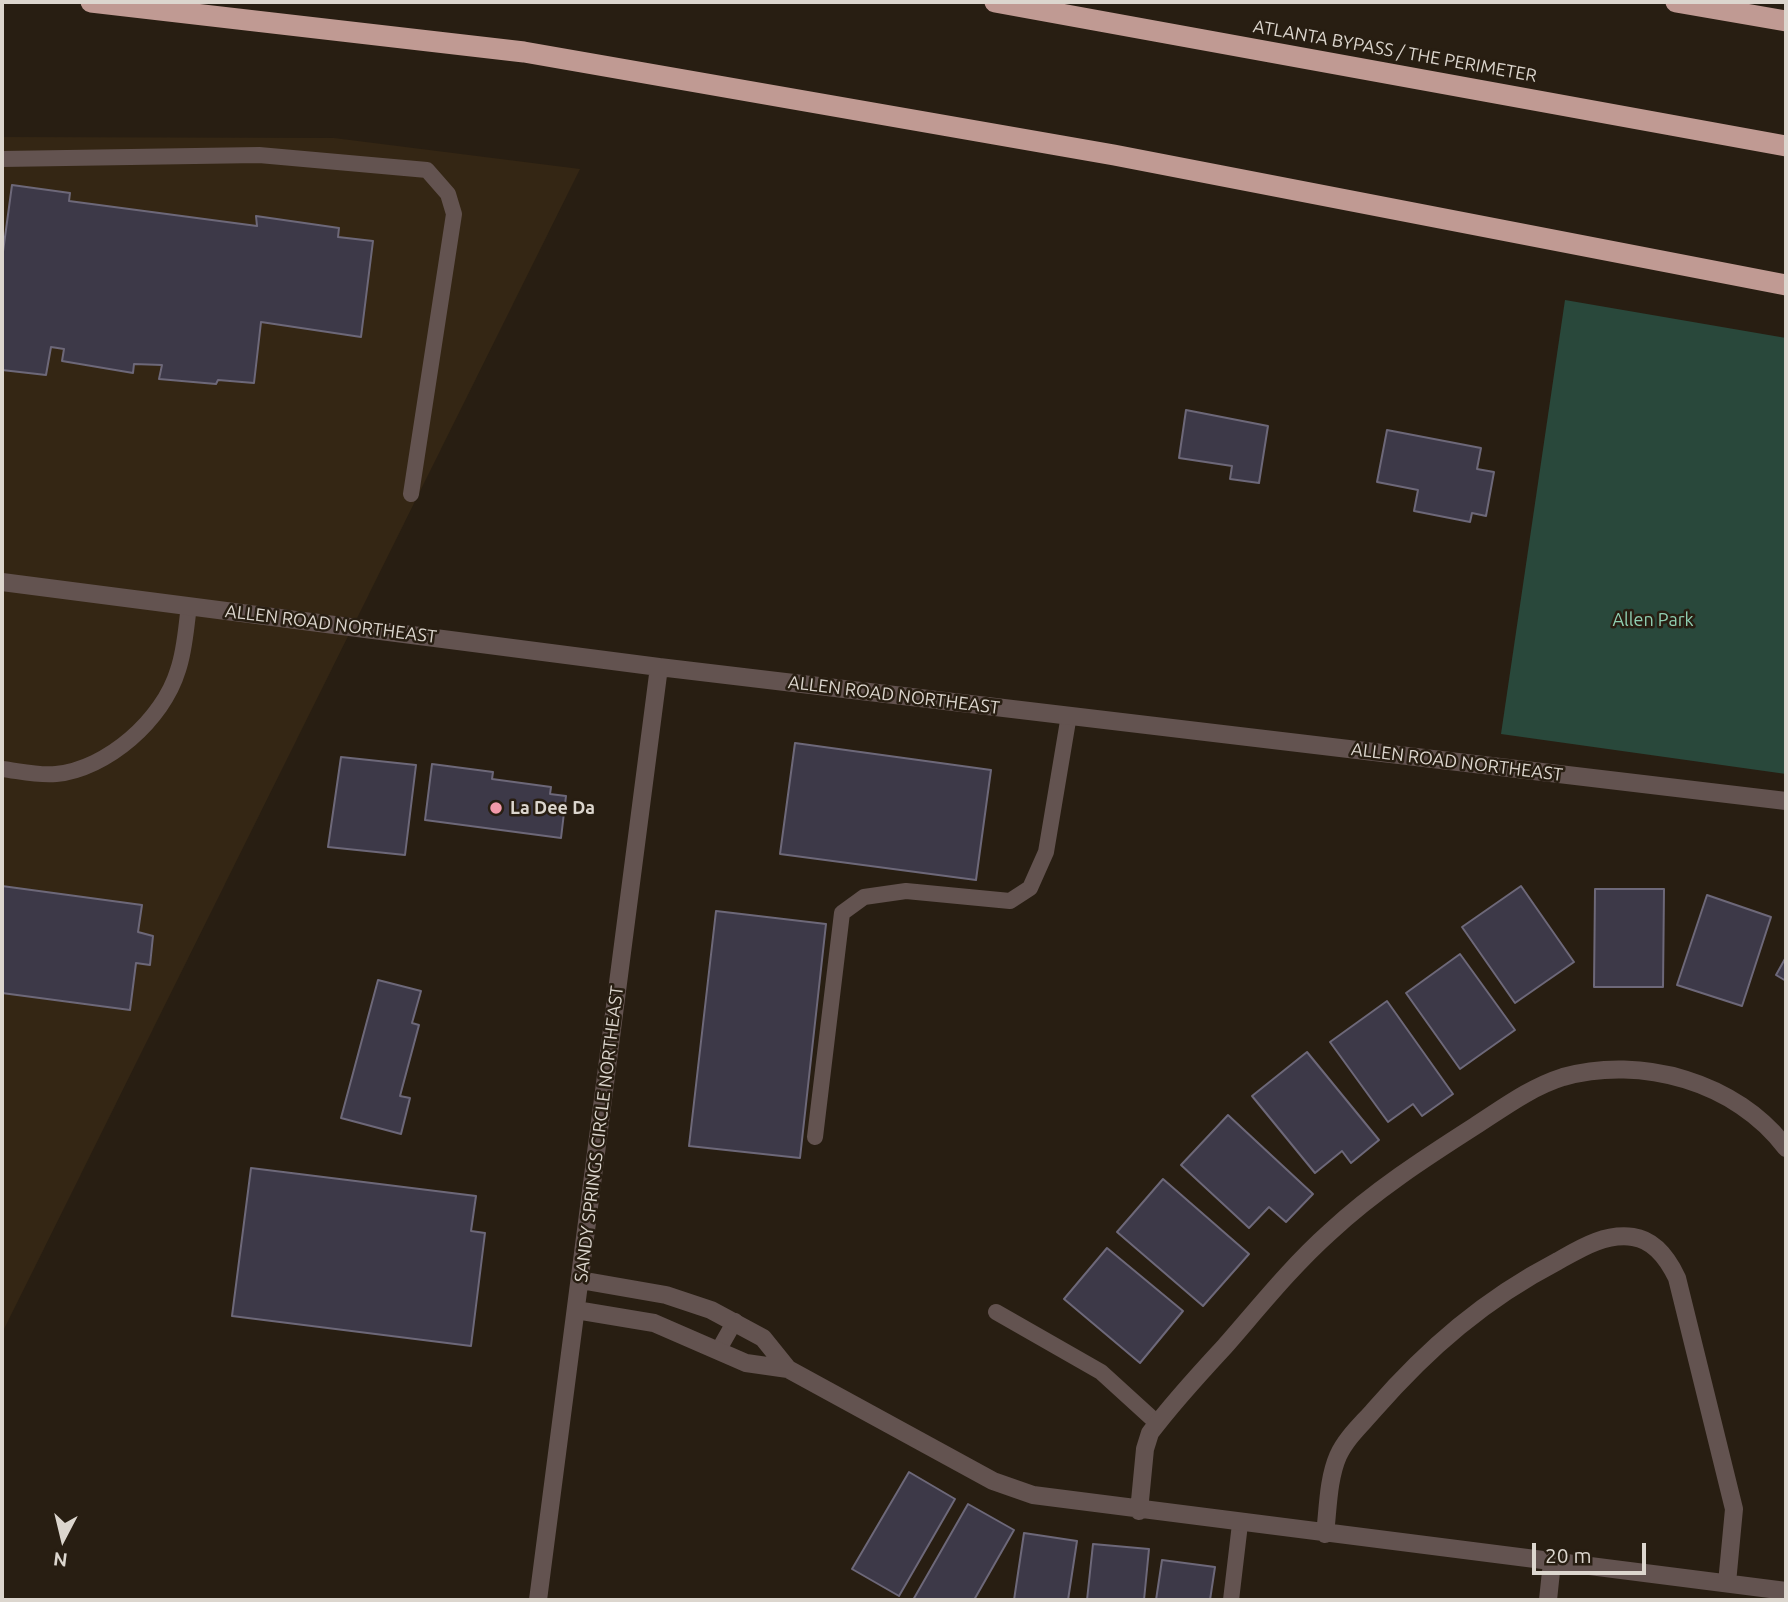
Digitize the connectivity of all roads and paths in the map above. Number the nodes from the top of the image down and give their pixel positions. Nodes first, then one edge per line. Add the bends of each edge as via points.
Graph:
1 (91, 2) edge
2 (995, 2) edge
3 (1676, 2) edge
4 (1786, 21) edge
5 (1786, 146) edge
6 (2, 159) edge
7 (1786, 285) edge
8 (411, 494) dead end
9 (2, 582) edge
10 (189, 606) junction
11 (659, 667) junction
12 (1069, 715) junction
13 (2, 769) edge
14 (1786, 801) edge
15 (815, 1137) dead end
16 (1786, 1149) edge
17 (580, 1280) junction
18 (576, 1310) junction
19 (996, 1312) dead end
20 (735, 1321) junction
21 (718, 1351) junction
22 (789, 1369) junction
23 (1157, 1423) junction
24 (1139, 1511) junction
25 (1240, 1524) junction
26 (1325, 1534) junction
27 (1552, 1562) junction
28 (1727, 1583) junction
29 (1786, 1591) edge
30 (538, 1600) edge
31 (1231, 1600) edge
32 (1548, 1600) edge

1 - 7 highway via 524,52 1114,155
2 - 5 highway, ATLANTA BYPASS / THE PERIMETER
3 - 4 highway
6 - 8 lane via 259,155 427,170 448,194 454,214
9 - 10 street, ALLEN ROAD NORTHEAST
10 - 11 street, ALLEN ROAD NORTHEAST
10 - 13 lane via 178,671 169,691 130,740 95,764 73,771 53,774
11 - 12 street, ALLEN ROAD NORTHEAST
11 - 17 street, SANDY SPRINGS CIRCLE NORTHEAST
12 - 14 street, ALLEN ROAD NORTHEAST
12 - 15 lane via 1046,852 1030,888 1010,901 906,891 864,897 842,913
16 - 23 street via 1735,1102 1675,1077 1619,1069 1589,1071 1540,1087 1422,1160 1330,1231
17 - 18 street, SANDY SPRINGS CIRCLE NORTHEAST
17 - 20 street via 666,1295
18 - 21 street via 654,1324
18 - 30 street, SANDY SPRINGS CIRCLE NORTHEAST
19 - 23 lane via 1101,1372
20 - 21 lane
20 - 22 street via 763,1338
21 - 22 street via 746,1363
22 - 24 street via 1012,1489
23 - 24 street via 1145,1450
24 - 25 street
25 - 26 street
25 - 31 lane
26 - 27 street
26 - 28 street via 1338,1456 1409,1369 1464,1319 1518,1282 1589,1244 1633,1237 1658,1250 1677,1278 1733,1500
27 - 28 street
27 - 32 street
28 - 29 street

